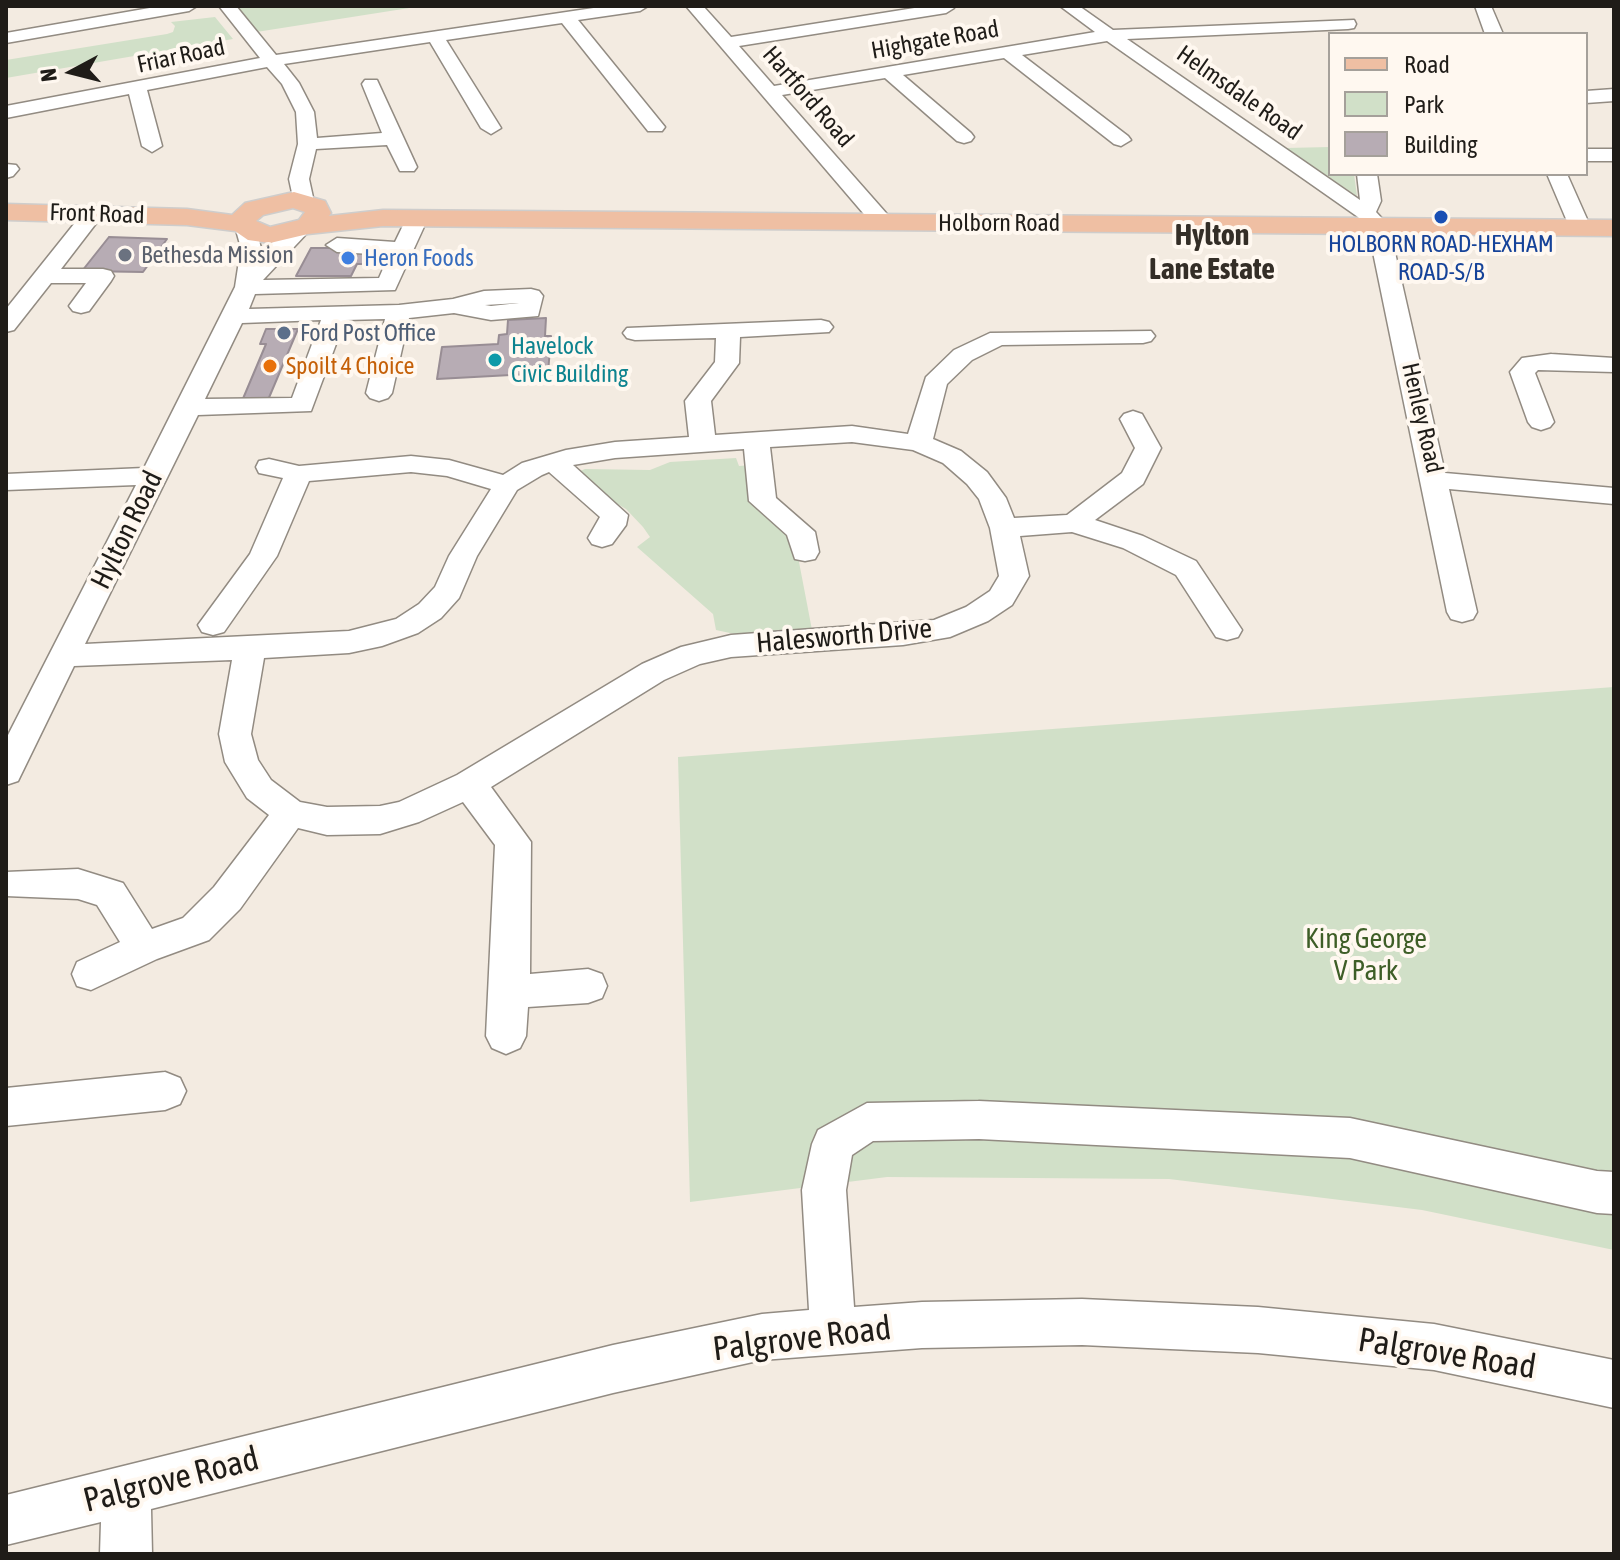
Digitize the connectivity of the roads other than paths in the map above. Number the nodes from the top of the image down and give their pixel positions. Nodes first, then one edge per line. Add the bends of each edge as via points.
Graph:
1 (76, 6) edge
2 (189, 6) edge
3 (227, 6) edge
4 (640, 6) edge
5 (694, 6) edge
6 (1068, 6) edge
7 (1345, 6) edge
8 (1483, 6) edge
9 (946, 8) dead end
10 (566, 17) junction
11 (86, 25) junction
12 (1348, 29) edge
13 (1493, 32) edge
14 (1110, 35) junction
15 (435, 37) junction
16 (6, 38) edge
17 (726, 43) junction
18 (1007, 52) junction
19 (270, 61) junction
20 (889, 72) junction
21 (371, 84) dead end
22 (137, 89) junction
23 (769, 92) junction
24 (1614, 95) edge
25 (1588, 97) edge
26 (6, 112) edge
27 (655, 127) dead end
28 (491, 128) dead end
29 (392, 135) junction
30 (964, 137) dead end
31 (1121, 140) dead end
32 (308, 144) junction
33 (152, 146) dead end
34 (1588, 155) edge
35 (1614, 155) edge
36 (407, 167) dead end
37 (1367, 176) edge
38 (1558, 176) edge
39 (305, 209) junction
40 (6, 212) edge
41 (93, 213) junction
42 (253, 216) junction
43 (417, 218) junction
44 (1372, 219) junction
45 (883, 222) junction
46 (1580, 228) junction
47 (1614, 228) edge
48 (337, 245) dead end
49 (403, 249) junction
50 (46, 276) junction
51 (246, 287) junction
52 (81, 306) dead end
53 (454, 306) dead end
54 (399, 312) junction
55 (336, 313) junction
56 (234, 316) junction
57 (980, 319) dead end
58 (6, 325) edge
59 (821, 327) dead end
60 (728, 330) junction
61 (635, 333) dead end
62 (1143, 336) dead end
63 (998, 338) junction
64 (1614, 365) edge
65 (379, 393) dead end
66 (190, 407) junction
67 (1133, 419) dead end
68 (1541, 422) dead end
69 (756, 440) junction
70 (919, 443) junction
71 (703, 444) junction
72 (554, 462) junction
73 (269, 467) dead end
74 (299, 474) junction
75 (154, 476) junction
76 (1436, 480) junction
77 (6, 482) edge
78 (507, 485) junction
79 (1614, 496) edge
80 (1074, 523) junction
81 (1004, 528) junction
82 (602, 538) dead end
83 (805, 552) dead end
84 (1462, 612) dead end
85 (213, 625) dead end
86 (1227, 630) dead end
87 (250, 649) junction
88 (66, 656) junction
89 (6, 772) edge
90 (469, 784) junction
91 (290, 813) junction
92 (13, 884) dead end
93 (144, 948) junction
94 (91, 974) dead end
95 (588, 986) dead end
96 (510, 992) junction
97 (506, 1036) dead end
98 (165, 1091) dead end
99 (6, 1107) edge
100 (1614, 1193) edge
101 (833, 1332) junction
102 (1614, 1384) edge
103 (126, 1491) junction
104 (6, 1520) edge
105 (126, 1554) edge

1 - 11 street
2 - 11 street
3 - 19 street
4 - 10 street, Friar Road
5 - 17 street, Hartford Road
6 - 14 street, Helmsdale Road
7 - 12 street
8 - 13 street
9 - 17 street
10 - 15 street, Friar Road
10 - 27 street
11 - 16 street
12 - 14 street, Highgate Road
14 - 18 street, Highgate Road
14 - 44 street, Helmsdale Road
15 - 19 street, Friar Road
15 - 28 street
17 - 23 street, Hartford Road
18 - 20 street, Highgate Road
18 - 31 street
19 - 22 street, Friar Road
19 - 32 street via 290,83 305,112
20 - 23 street, Highgate Road
20 - 30 street
21 - 29 street
22 - 26 street, Friar Road
22 - 33 street
23 - 45 street, Hartford Road
24 - 25 street
29 - 32 street
29 - 36 street
32 - 39 street
34 - 35 street
37 - 44 street, Henley Road
38 - 46 street
39 - 42 main road
39 - 42 main road via 270,235
39 - 43 main road, Holborn Road
39 - 51 street, Hylton Road
40 - 41 main road, Front Road
41 - 42 main road, Front Road
41 - 50 street
42 - 51 street, Hylton Road
43 - 45 main road, Holborn Road
43 - 49 street
44 - 45 main road, Holborn Road
44 - 46 main road, Holborn Road
44 - 76 street, Henley Road
46 - 47 main road, Holborn Road
48 - 49 street
49 - 51 street via 387,285
50 - 52 street via 103,276
50 - 58 street
51 - 56 street, Hylton Road
53 - 54 street
54 - 55 street
54 - 65 street
55 - 56 street
55 - 66 street via 302,406
56 - 66 street, Hylton Road
57 - 63 street
59 - 60 street
60 - 61 street
60 - 71 street via 727,363 698,401
62 - 63 street
63 - 70 street via 963,355 935,382
64 - 68 street via 1531,363 1522,372
66 - 75 street, Hylton Road
67 - 80 street via 1148,448 1133,478
69 - 70 street, Halesworth Drive via 852,434
69 - 71 street, Halesworth Drive
69 - 83 street via 763,501 801,532
70 - 81 street, Halesworth Drive via 952,457 977,478
71 - 72 street, Halesworth Drive via 615,450
72 - 78 street, Halesworth Drive
72 - 82 street via 614,515
73 - 74 street
74 - 78 street via 411,464 449,468
74 - 85 street via 263,556
75 - 77 street
75 - 88 street, Hylton Road
76 - 79 street
76 - 84 street, Henley Road
78 - 87 street, Halesworth Drive via 448,591 407,626 349,642
80 - 81 street
80 - 86 street via 1133,542 1186,568
81 - 90 street, Halesworth Drive via 1014,576 1001,598 977,614 939,630 731,646 692,655 653,672
87 - 88 street, Halesworth Drive
87 - 91 street, Halesworth Drive via 235,734 242,762 259,789
88 - 89 street, Hylton Road
90 - 91 street, Halesworth Drive via 380,820 327,821
90 - 96 street via 513,842
91 - 93 street via 227,898 196,929
92 - 93 street via 78,884 110,894
93 - 94 street
95 - 96 street
96 - 97 street
98 - 99 street
100 - 101 street via 1350,1138 979,1120 867,1122 833,1144 824,1190
101 - 102 street, Palgrove Road via 1082,1322 1258,1330 1434,1347
101 - 103 street, Palgrove Road via 762,1337 613,1369
103 - 104 street, Palgrove Road
103 - 105 street

